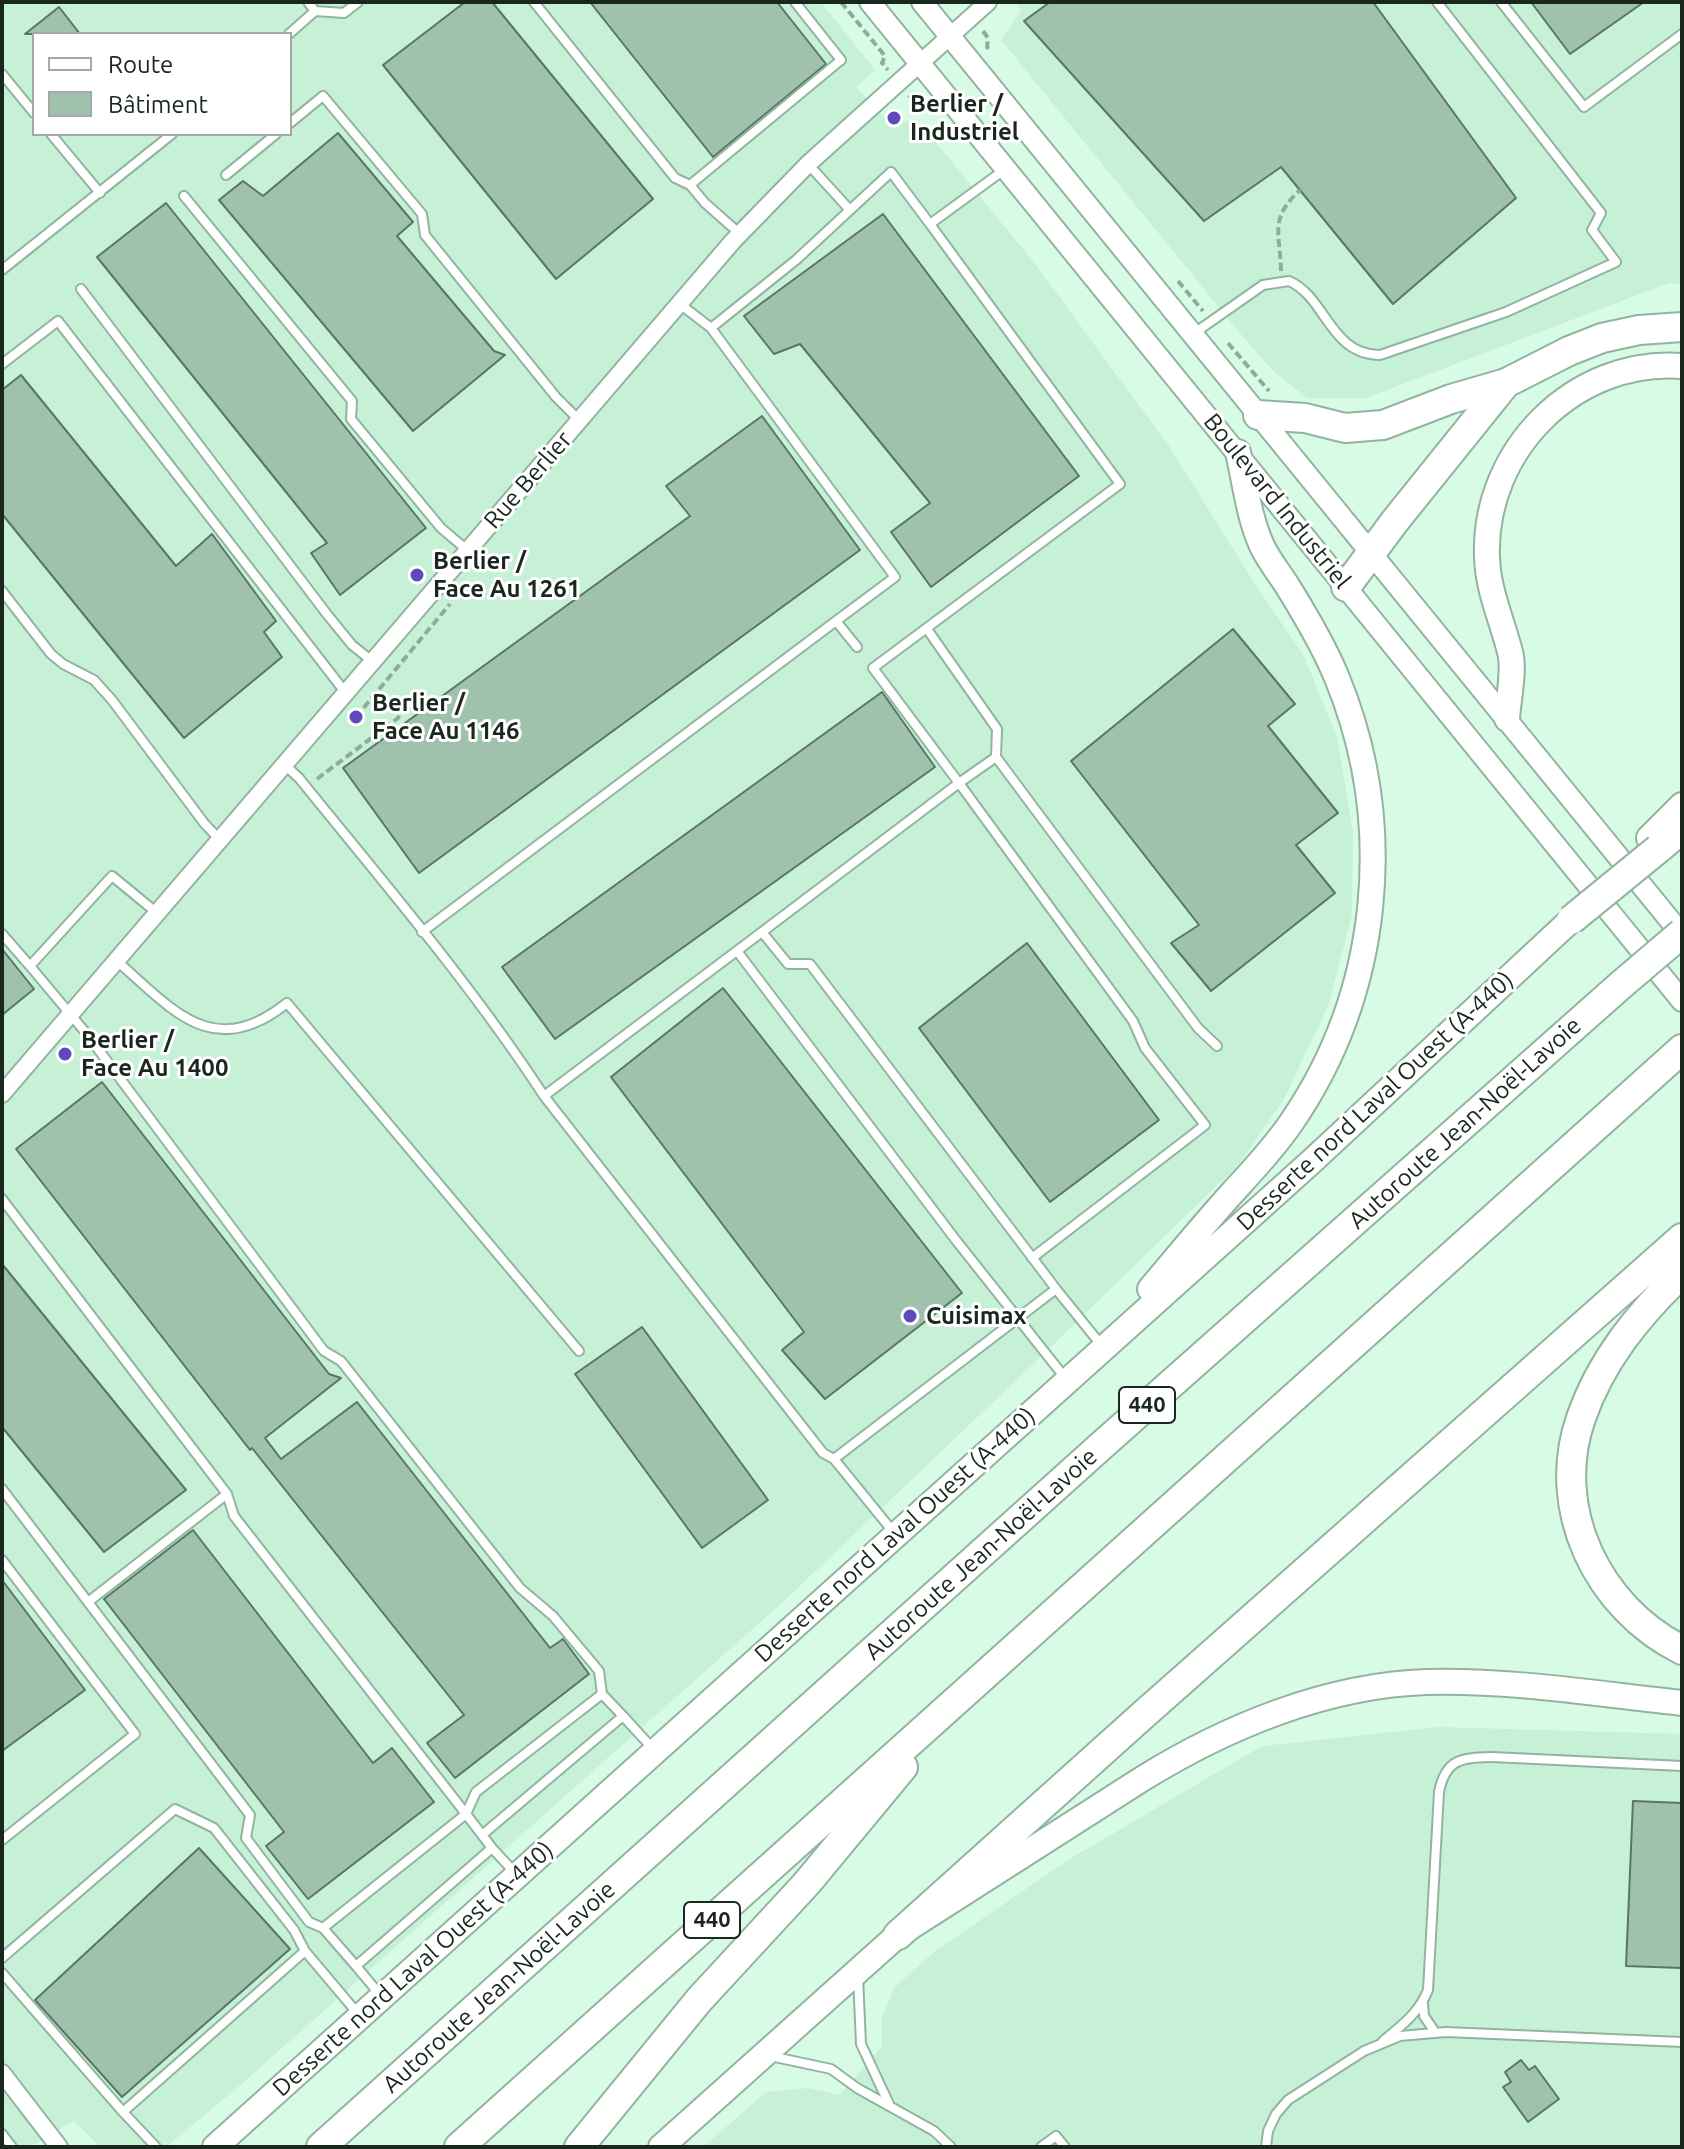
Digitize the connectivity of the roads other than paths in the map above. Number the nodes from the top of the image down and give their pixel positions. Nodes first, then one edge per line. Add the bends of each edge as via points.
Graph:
1 (308, 2) edge
2 (358, 2) edge
3 (534, 2) edge
4 (795, 2) edge
5 (870, 2) edge
6 (922, 2) edge
7 (988, 2) edge
8 (1437, 2) edge
9 (1501, 2) edge
10 (315, 11) junction
11 (291, 32) edge
12 (1682, 34) edge
13 (950, 36) junction
14 (920, 64) junction
15 (2, 74) edge
16 (32, 111) edge
17 (292, 121) edge
18 (53, 136) edge
19 (170, 136) edge
20 (274, 136) edge
21 (808, 164) junction
22 (1006, 168) junction
23 (226, 175) dead end
24 (690, 185) junction
25 (100, 193) junction
26 (184, 196) dead end
27 (850, 210) junction
28 (930, 224) junction
29 (740, 234) junction
30 (2, 270) edge
31 (81, 289) dead end
32 (679, 304) junction
33 (1682, 327) edge
34 (711, 328) junction
35 (1193, 335) junction
36 (2, 364) edge
37 (1682, 366) edge
38 (1506, 383) junction
39 (1258, 415) junction
40 (579, 420) junction
41 (1238, 452) junction
42 (467, 550) junction
43 (1372, 553) junction
44 (1346, 587) junction
45 (2, 591) edge
46 (836, 621) junction
47 (927, 629) junction
48 (857, 647) dead end
49 (372, 661) junction
50 (345, 692) junction
51 (1507, 719) junction
52 (996, 757) junction
53 (284, 764) junction
54 (959, 783) junction
55 (1682, 805) edge
56 (1682, 829) edge
57 (220, 840) junction
58 (1653, 844) junction
59 (157, 913) junction
60 (1571, 920) joint
61 (422, 932) junction
62 (762, 932) junction
63 (2, 934) edge
64 (1682, 934) edge
65 (737, 951) junction
66 (116, 960) junction
67 (30, 966) junction
68 (1682, 1001) edge
69 (69, 1016) junction
70 (1217, 1046) dead end
71 (1680, 1051) edge
72 (2, 1094) edge
73 (544, 1096) junction
74 (2, 1199) edge
75 (1682, 1238) edge
76 (1032, 1258) junction
77 (1682, 1273) edge
78 (1056, 1289) junction
79 (1017, 1318) junction
80 (579, 1351) dead end
81 (1097, 1352) junction
82 (1067, 1380) junction
83 (834, 1459) junction
84 (2, 1489) edge
85 (227, 1494) junction
86 (895, 1535) junction
87 (2, 1560) edge
88 (88, 1602) junction
89 (1682, 1650) edge
90 (964, 1693) junction
91 (602, 1694) junction
92 (1682, 1703) edge
93 (623, 1716) junction
94 (655, 1751) junction
95 (1682, 1766) edge
96 (466, 1814) junction
97 (482, 1835) junction
98 (2, 1840) edge
99 (492, 1848) junction
100 (517, 1875) junction
101 (323, 1928) junction
102 (898, 1935) junction
103 (305, 1951) junction
104 (2, 1958) edge
105 (356, 1966) junction
106 (858, 1971) junction
107 (2, 1973) edge
108 (382, 1996) junction
109 (1423, 2003) junction
110 (360, 2015) junction
111 (1435, 2032) junction
112 (1383, 2041) junction
113 (1682, 2042) edge
114 (765, 2055) junction
115 (2, 2073) edge
116 (890, 2105) junction
117 (123, 2112) junction
118 (2, 2134) edge
119 (12, 2147) edge
120 (59, 2147) edge
121 (156, 2147) edge
122 (215, 2147) edge
123 (321, 2147) edge
124 (459, 2147) edge
125 (579, 2147) edge
126 (661, 2147) edge
127 (951, 2147) edge
128 (1041, 2147) edge
129 (1065, 2147) edge
130 (1266, 2147) edge

1 - 10 lane
2 - 10 lane via 344,13
3 - 24 lane via 675,178
4 - 24 lane via 841,60
5 - 14 street, Boulevard Industriel
6 - 13 street, Boulevard Industriel
7 - 13 street, Rue Berlier
8 - 35 lane via 1601,213 1592,230 1616,262 1506,312 1380,355 1346,343 1297,284 1281,281 1263,285
9 - 12 lane via 1584,107
10 - 11 lane
13 - 14 street, Rue Berlier
13 - 35 street, Boulevard Industriel
14 - 21 street, Rue Berlier
14 - 22 street, Boulevard Industriel
15 - 16 lane
17 - 40 lane via 323,96 422,214 425,235
18 - 25 lane
19 - 25 lane
20 - 23 lane
21 - 27 lane
21 - 29 street, Rue Berlier
22 - 28 lane
22 - 41 street, Boulevard Industriel
24 - 29 lane
25 - 30 lane
26 - 42 lane via 352,401 351,419 441,528
27 - 28 lane via 891,172
27 - 34 lane
28 - 47 lane via 1120,484
29 - 32 street, Rue Berlier
31 - 49 lane via 326,613
32 - 34 lane
32 - 40 street, Rue Berlier
33 - 38 highway via 1602,338
34 - 46 lane via 895,577
35 - 39 street, Boulevard Industriel
36 - 50 lane via 58,321
37 - 51 main road via 1623,372 1576,391 1536,424 1508,462 1492,505 1487,546 1493,599 1511,655
38 - 39 highway via 1364,428
38 - 43 highway
39 - 43 street, Boulevard Industriel
40 - 42 street, Rue Berlier
41 - 44 street, Boulevard Industriel
41 - 81 main road via 1261,545 1327,654 1355,728 1373,831 1369,923 1345,1018 1304,1104 1270,1151
42 - 49 street, Rue Berlier
43 - 44 highway
43 - 51 street, Boulevard Industriel
44 - 68 street, Boulevard Industriel
45 - 57 lane via 51,654 94,680 112,700
46 - 48 lane
46 - 61 lane
47 - 52 lane via 997,729
47 - 54 lane via 873,668
49 - 50 street, Rue Berlier
50 - 53 street, Rue Berlier
51 - 64 street, Boulevard Industriel
52 - 54 lane
52 - 70 lane via 1198,1028
53 - 57 street, Rue Berlier
53 - 61 lane
54 - 62 lane
54 - 76 lane via 1205,1125
55 - 58 main road
56 - 58 highway
57 - 59 street, Rue Berlier
58 - 60 highway, bridge
59 - 66 street, Rue Berlier
59 - 67 lane via 112,876
60 - 81 main road, Desserte nord Laval Ouest (A-440)
61 - 73 lane
62 - 65 lane
62 - 76 lane via 788,964 810,964
63 - 67 lane
64 - 123 highway, Autoroute Jean-Noël-Lavoie / 440, bridge via 1101,1446
65 - 73 lane
65 - 79 lane
66 - 69 street, Rue Berlier
66 - 80 lane via 183,1017 215,1030 258,1022 287,1003
67 - 69 lane
69 - 72 street, Rue Berlier
69 - 91 lane via 324,1351 341,1361 520,1588 553,1616 599,1671
71 - 90 highway, 440
73 - 83 lane via 823,1453
74 - 85 lane
75 - 102 highway
76 - 78 lane
77 - 89 highway via 1636,1321 1600,1374 1580,1420 1572,1469 1579,1530 1594,1568 1637,1621
78 - 79 lane
78 - 81 lane
79 - 82 lane
79 - 83 lane
81 - 82 main road, Desserte nord Laval Ouest (A-440)
82 - 86 main road, Desserte nord Laval Ouest (A-440)
83 - 86 lane
84 - 88 lane
85 - 88 lane
85 - 96 lane via 234,1516
86 - 94 main road, Desserte nord Laval Ouest (A-440)
87 - 98 lane via 135,1734
88 - 101 lane via 250,1815 246,1838 309,1922
90 - 124 highway, 440
90 - 125 highway
91 - 93 lane
91 - 96 lane via 476,1792
92 - 102 main road via 1474,1682 1389,1686 1326,1698 1240,1728 1171,1761
93 - 94 lane
93 - 97 lane
94 - 100 main road, Desserte nord Laval Ouest (A-440)
95 - 109 lane via 1492,1757 1468,1758 1447,1768 1439,1792 1431,1966
96 - 97 lane
96 - 101 lane
97 - 99 lane
99 - 100 lane
99 - 105 lane
100 - 108 main road, Desserte nord Laval Ouest (A-440)
101 - 105 lane
102 - 106 main road
103 - 104 lane via 214,1828 175,1809
103 - 110 lane
103 - 117 lane
105 - 108 lane
106 - 114 main road
106 - 116 lane via 861,2044
107 - 117 lane
108 - 110 main road, Desserte nord Laval Ouest (A-440)
109 - 111 lane via 1424,2016
109 - 112 lane
110 - 122 main road, Desserte nord Laval Ouest (A-440)
111 - 112 lane
111 - 113 lane
112 - 130 lane via 1288,2100 1272,2122
114 - 116 lane via 831,2069
114 - 126 main road
115 - 120 street
116 - 127 lane
117 - 121 lane
118 - 119 lane
128 - 129 lane via 1056,2136

